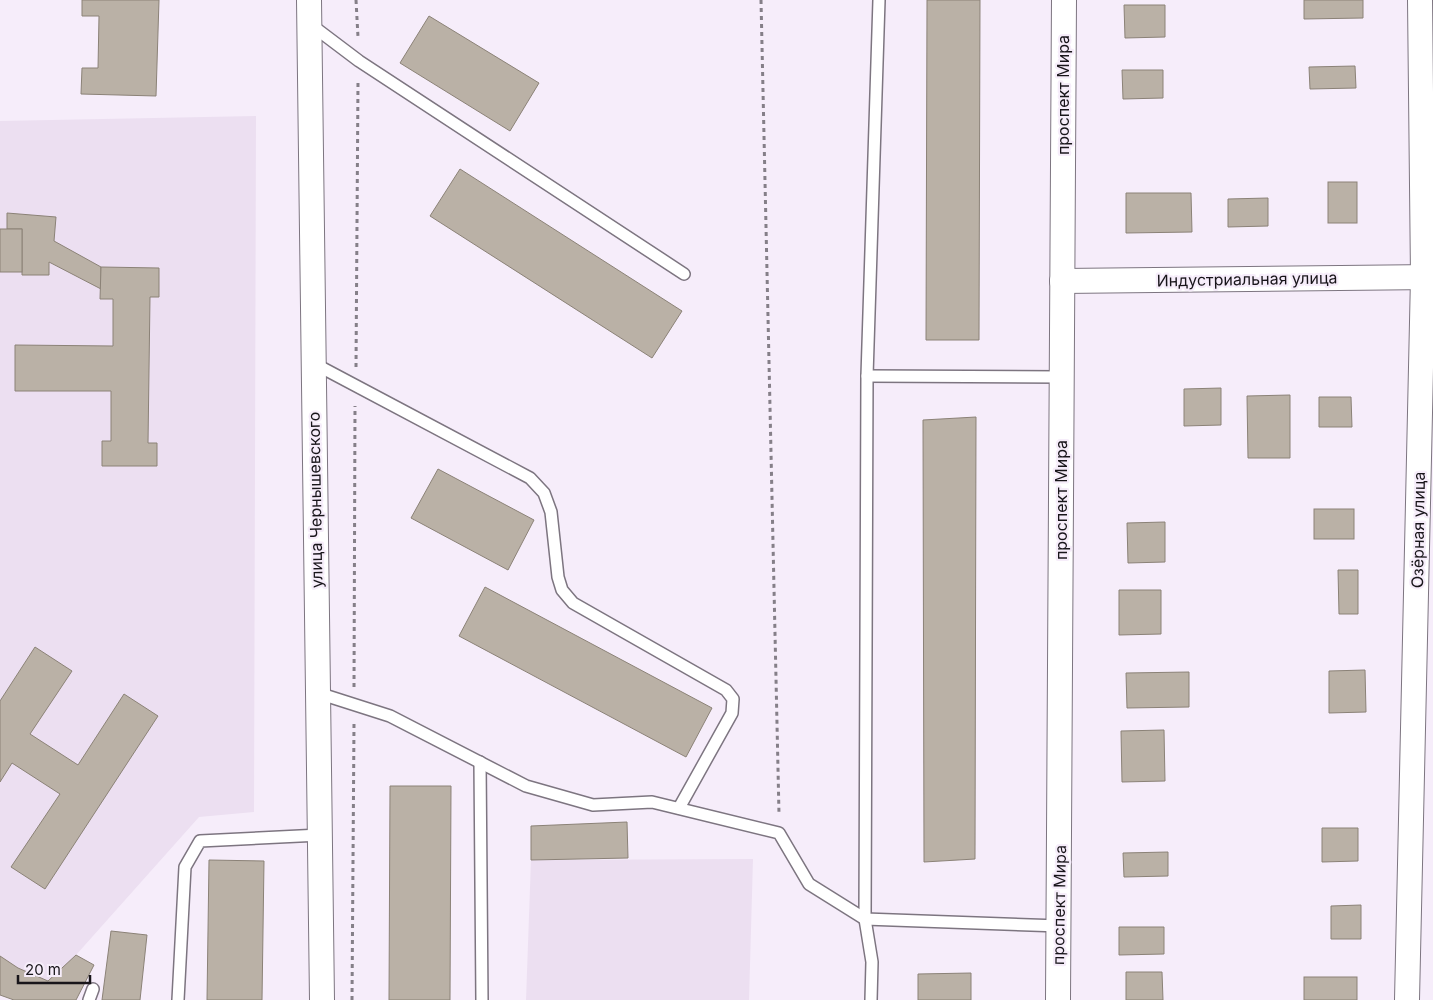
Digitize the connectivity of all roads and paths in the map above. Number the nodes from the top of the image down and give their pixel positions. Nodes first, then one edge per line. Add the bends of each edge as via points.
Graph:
1 (309, 0) edge
2 (356, 0) edge
3 (761, 0) edge
4 (879, 0) edge
5 (1064, 0) edge
6 (1420, 0) edge
7 (310, 24) junction
8 (359, 61) junction
9 (684, 274) dead end
10 (1428, 277) edge
11 (1062, 281) junction
12 (313, 363) junction
13 (867, 376) junction
14 (1062, 377) junction
15 (355, 385) junction
16 (318, 693) junction
17 (354, 705) junction
18 (480, 762) junction
19 (678, 808) junction
20 (779, 833) junction
21 (320, 835) junction
22 (864, 919) junction
23 (1060, 926) junction
24 (178, 1000) edge
25 (322, 1000) edge
26 (352, 1000) edge
27 (482, 1000) edge
28 (872, 1000) edge
29 (1058, 1000) edge
30 (1407, 1000) edge

1 - 7 street, улица Чернышевского
2 - 8 path
3 - 20 path
4 - 13 lane
5 - 11 street, проспект Мира
6 - 10 street, Озёрная улица
7 - 8 lane
7 - 12 street, улица Чернышевского
8 - 9 lane
8 - 15 path
10 - 11 street, Индустриальная улица
10 - 30 street, Озёрная улица
11 - 14 street, проспект Мира
12 - 15 lane
12 - 16 street, улица Чернышевского
13 - 14 lane
13 - 22 lane
14 - 23 street, проспект Мира
15 - 17 path
15 - 19 lane via 530,478 544,493 551,512 558,577 562,590 573,603 726,690 733,699 732,713
16 - 17 lane
16 - 21 street, улица Чернышевского
17 - 18 lane via 390,716
17 - 26 path
18 - 19 lane via 526,786 593,805 652,802
18 - 27 lane
19 - 20 lane
20 - 22 lane via 809,884
21 - 24 lane via 200,841 185,867
21 - 25 street, улица Чернышевского
22 - 23 lane
22 - 28 lane via 872,962
23 - 29 street, проспект Мира

